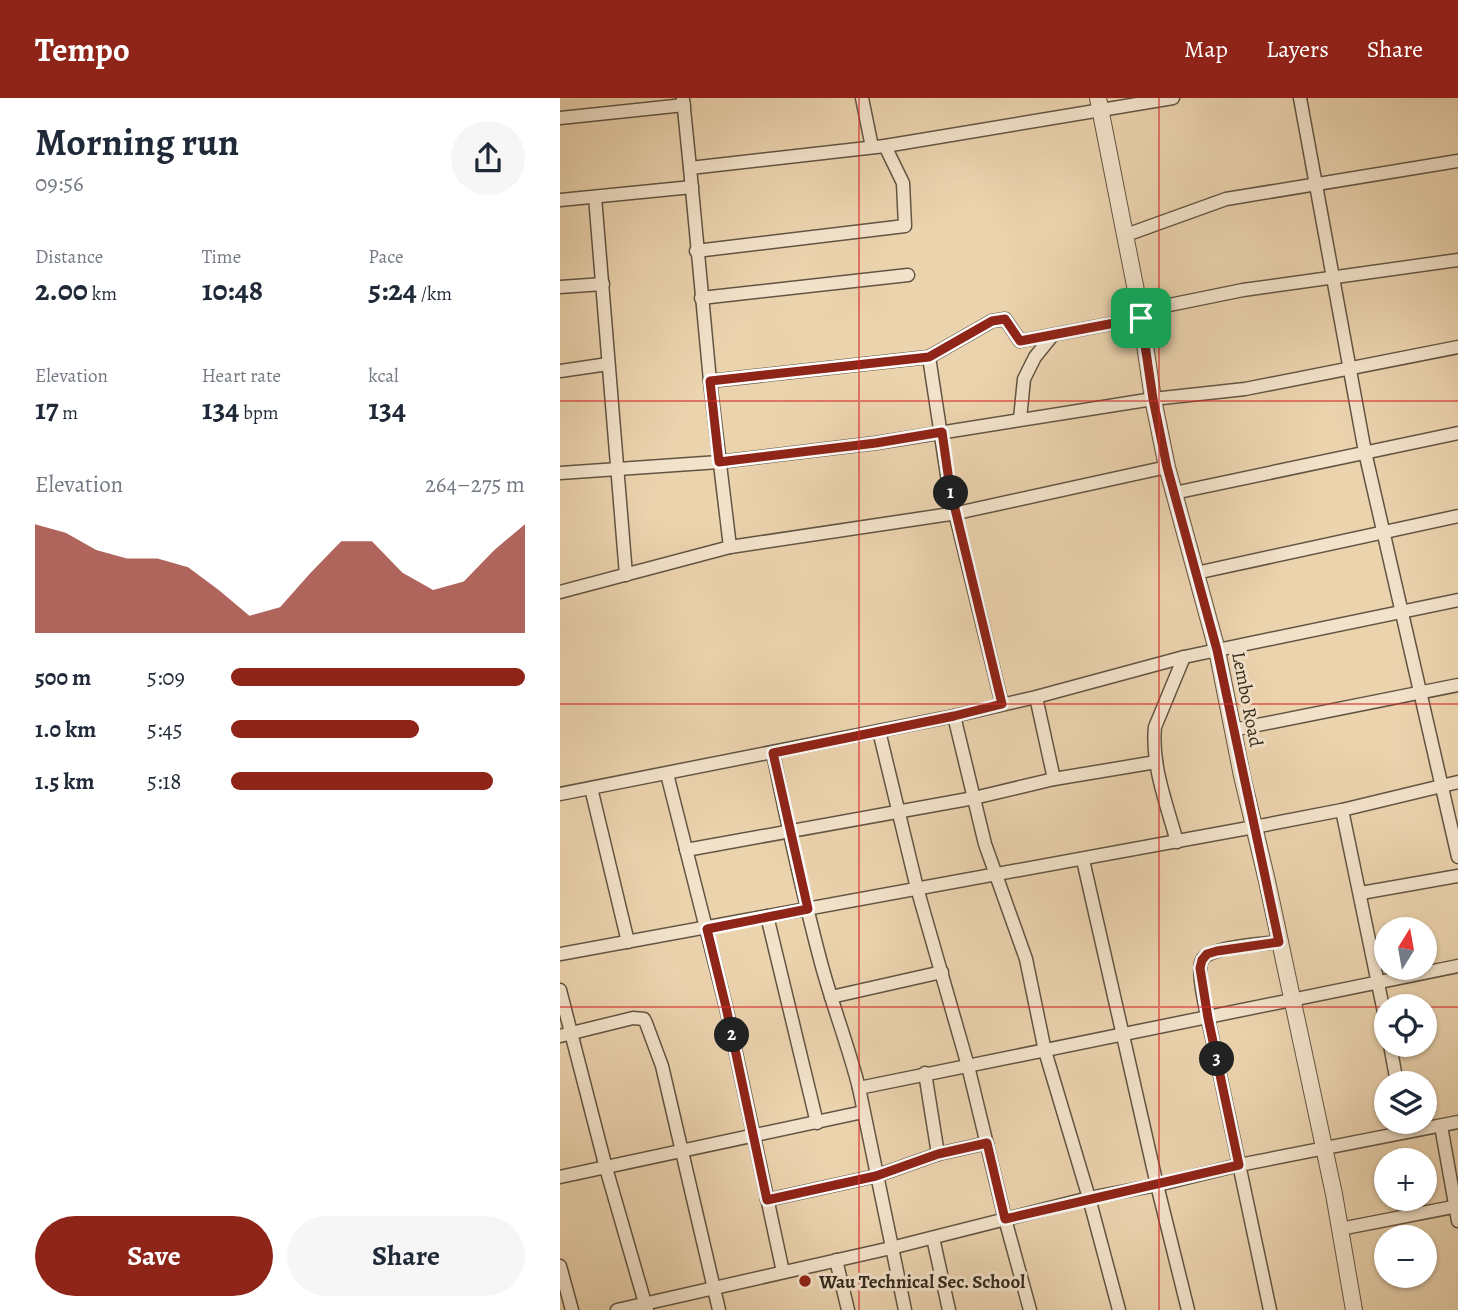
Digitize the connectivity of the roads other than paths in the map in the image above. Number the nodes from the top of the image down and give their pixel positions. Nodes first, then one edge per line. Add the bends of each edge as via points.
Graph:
1 (862, 98) edge
2 (1172, 98) edge
3 (1300, 98) edge
4 (683, 102) edge
5 (1099, 103) edge
6 (560, 118) edge
7 (879, 147) junction
8 (1458, 161) edge
9 (690, 168) junction
10 (1316, 183) junction
11 (692, 187) junction
12 (595, 197) junction
13 (560, 200) edge
14 (1126, 235) junction
15 (696, 251) junction
16 (1458, 260) edge
17 (908, 275) dead end
18 (1333, 275) junction
19 (603, 284) junction
20 (560, 287) edge
21 (701, 298) junction
22 (1141, 314) junction
23 (1052, 335) junction
24 (1458, 347) edge
25 (929, 357) junction
26 (608, 364) junction
27 (1349, 367) junction
28 (560, 371) edge
29 (710, 381) junction
30 (1153, 399) junction
31 (1020, 419) junction
32 (942, 432) junction
33 (1458, 433) edge
34 (1365, 452) junction
35 (719, 462) junction
36 (1167, 467) junction
37 (618, 468) junction
38 (560, 473) edge
39 (1174, 493) junction
40 (957, 513) junction
41 (1458, 516) edge
42 (1385, 531) junction
43 (730, 547) junction
44 (1196, 573) junction
45 (626, 575) junction
46 (560, 592) edge
47 (1458, 600) edge
48 (1402, 611) junction
49 (1217, 650) junction
50 (1184, 657) junction
51 (1458, 685) edge
52 (1421, 693) junction
53 (1036, 697) junction
54 (1002, 704) junction
55 (954, 716) junction
56 (1233, 730) junction
57 (879, 731) junction
58 (773, 753) junction
59 (1156, 762) junction
60 (667, 774) junction
61 (1054, 779) junction
62 (1458, 782) edge
63 (1442, 784) junction
64 (591, 788) junction
65 (560, 794) edge
66 (974, 798) junction
67 (1342, 810) junction
68 (900, 811) junction
69 (1254, 827) junction
70 (789, 832) junction
71 (1177, 842) junction
72 (686, 850) junction
73 (1458, 857) edge
74 (1083, 860) junction
75 (998, 873) junction
76 (1458, 876) edge
77 (917, 888) junction
78 (1361, 893) junction
79 (808, 909) junction
80 (767, 916) junction
81 (707, 929) junction
82 (628, 942) junction
83 (1279, 942) junction
84 (560, 954) edge
85 (1458, 966) edge
86 (942, 972) junction
87 (1379, 983) junction
88 (560, 990) edge
89 (1381, 994) edge
90 (831, 997) junction
91 (1293, 1000) junction
92 (1208, 1018) junction
93 (566, 1035) edge
94 (1123, 1035) junction
95 (1045, 1051) junction
96 (968, 1066) junction
97 (925, 1073) junction
98 (859, 1088) junction
99 (863, 1112) junction
100 (1458, 1122) edge
101 (817, 1123) junction
102 (1437, 1126) edge
103 (1441, 1126) junction
104 (1379, 1134) edge
105 (752, 1136) junction
106 (987, 1143) junction
107 (1323, 1149) junction
108 (682, 1152) junction
109 (938, 1154) junction
110 (1239, 1165) junction
111 (606, 1168) junction
112 (876, 1176) junction
113 (560, 1177) edge
114 (1157, 1185) junction
115 (1089, 1198) junction
116 (767, 1200) junction
117 (1457, 1206) edge
118 (1005, 1219) junction
119 (1458, 1221) edge
120 (1340, 1229) junction
121 (933, 1238) junction
122 (891, 1248) junction
123 (836, 1259) junction
124 (560, 1266) edge
125 (783, 1272) junction
126 (713, 1287) junction
127 (646, 1307) edge
128 (572, 1310) edge
129 (617, 1310) edge
130 (719, 1310) edge
131 (848, 1310) edge
132 (905, 1310) edge
133 (949, 1310) edge
134 (1031, 1310) edge
135 (1119, 1310) edge
136 (1188, 1310) edge
137 (1269, 1310) edge
138 (1354, 1310) edge

1 - 7 street
2 - 5 street
3 - 10 street
4 - 6 street
4 - 9 street
5 - 7 street
5 - 14 street, Lembo Road
7 - 9 street
7 - 15 street via 903,183 905,226
8 - 10 street
9 - 11 street
10 - 14 street via 1212,203
10 - 18 street
11 - 12 street
11 - 15 street
12 - 13 street
12 - 19 street
14 - 22 street, Lembo Road
15 - 21 street
16 - 18 street
17 - 21 street
18 - 22 street
18 - 27 street
19 - 20 street
19 - 26 street
21 - 29 street
22 - 23 street
22 - 30 street, Lembo Road
23 - 25 street via 1020,341 1005,319 992,321
23 - 31 street via 1024,379
24 - 27 street
25 - 29 street
25 - 32 street
26 - 28 street
26 - 37 street
27 - 30 street via 1245,389
27 - 34 street
29 - 35 street
30 - 31 street
30 - 36 street, Lembo Road
31 - 32 street
32 - 35 street
32 - 40 street
33 - 34 street
34 - 39 street
34 - 42 street
35 - 37 street
35 - 43 street
36 - 39 street, Lembo Road
36 - 40 street
37 - 38 street
37 - 45 street
39 - 44 street, Lembo Road
40 - 43 street
40 - 54 street
41 - 42 street
42 - 44 street
42 - 48 street
43 - 45 street
44 - 49 street, Lembo Road
45 - 46 street
47 - 48 street
48 - 49 street
48 - 52 street
49 - 50 street
49 - 56 street, Lembo Road
50 - 53 street
50 - 59 street via 1156,727
51 - 52 street
52 - 56 street
52 - 63 street
53 - 54 street
53 - 61 street
54 - 55 street
55 - 57 street
55 - 66 street
56 - 69 street, Lembo Road
57 - 58 street
57 - 68 street
58 - 60 street
58 - 70 street
59 - 61 street
59 - 71 street
60 - 64 street
60 - 72 street
61 - 66 street
62 - 63 street
63 - 67 street
63 - 73 street
64 - 65 street
64 - 82 street
66 - 68 street
66 - 75 street via 985,844
67 - 69 street
67 - 78 street
68 - 70 street
68 - 77 street
69 - 71 street
69 - 83 street, Lembo Road
70 - 72 street
70 - 79 street
71 - 74 street
72 - 81 street
74 - 75 street
74 - 94 street
75 - 77 street
75 - 95 street via 1027,959
76 - 78 street
77 - 79 street
77 - 86 street
78 - 87 street
79 - 80 street
79 - 90 street
80 - 81 street
80 - 101 street
81 - 82 street
81 - 105 street
82 - 84 street
83 - 91 street, Lembo Road
83 - 92 street via 1207,954 1200,968
85 - 87 street
86 - 90 street
86 - 96 street
87 - 89 street
87 - 91 street
88 - 93 street
90 - 98 street
91 - 92 street
91 - 107 street, Lembo Road
92 - 94 street
92 - 110 street
93 - 108 street via 643,1019 662,1066
93 - 111 street
94 - 95 street
94 - 114 street
95 - 96 street
95 - 115 street
96 - 97 street
96 - 106 street
97 - 98 street
97 - 109 street
98 - 99 street
99 - 101 street
99 - 112 street
100 - 103 street
101 - 105 street
102 - 103 street
103 - 117 street
104 - 107 street
105 - 108 street
105 - 116 street
106 - 109 street
106 - 118 street
107 - 110 street
107 - 120 street, Lembo Road
108 - 111 street
108 - 126 street
109 - 112 street
110 - 114 street
110 - 137 street
111 - 113 street
111 - 127 street
112 - 116 street
112 - 122 street
114 - 115 street
114 - 136 street
115 - 118 street
115 - 135 street
116 - 125 street
117 - 119 street
117 - 120 street
118 - 121 street
118 - 134 street
120 - 138 street, Lembo Road
121 - 122 street
121 - 133 street
122 - 123 street
122 - 132 street
123 - 125 street
123 - 131 street
124 - 128 street
125 - 126 street
126 - 127 street
126 - 130 street
127 - 129 street

